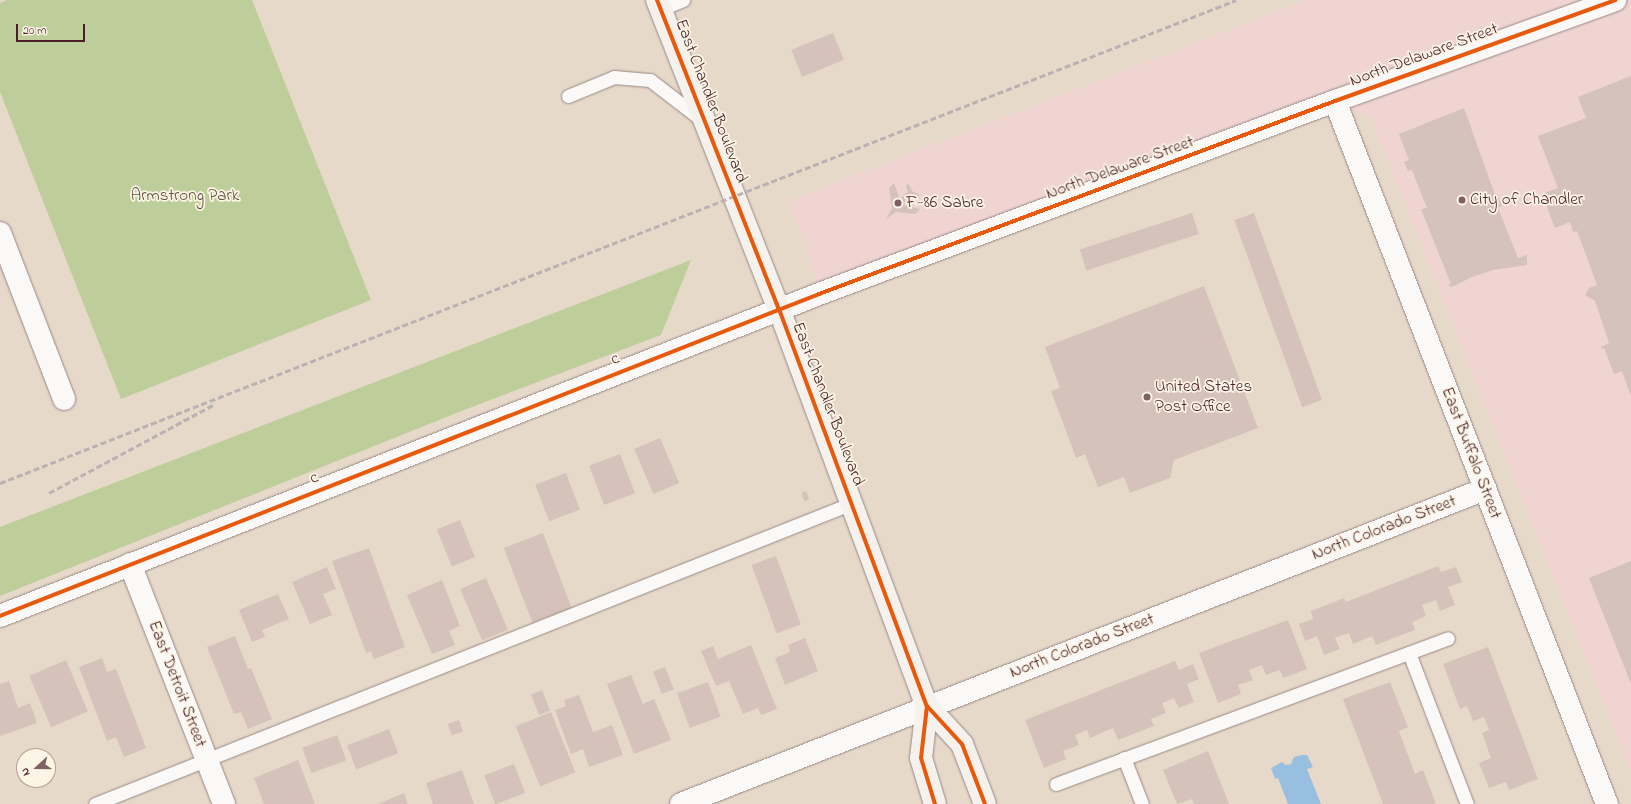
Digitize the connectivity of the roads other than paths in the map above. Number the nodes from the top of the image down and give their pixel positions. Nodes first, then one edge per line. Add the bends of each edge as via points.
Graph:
1 (683, 0) edge
2 (1615, 0) edge
3 (659, 5) edge
4 (568, 96) dead end
5 (1335, 101) junction
6 (706, 123) junction
7 (0, 232) edge
8 (7, 270) edge
9 (779, 309) junction
10 (637, 365) joint
11 (64, 399) dead end
12 (1485, 489) junction
13 (852, 503) junction
14 (130, 564) junction
15 (0, 616) edge
16 (1448, 638) dead end
17 (1409, 653) junction
18 (927, 706) junction
19 (1124, 758) junction
20 (207, 760) junction
21 (1056, 784) dead end
22 (95, 804) edge
23 (224, 804) edge
24 (681, 804) edge
25 (935, 804) edge
26 (985, 804) edge
27 (1142, 804) edge
28 (1467, 804) edge
29 (1607, 804) edge

1 - 3 lane
2 - 5 street, North Delaware Street
3 - 6 main road, East Chandler Boulevard
4 - 6 lane via 614,78 650,80
5 - 9 street, North Delaware Street
5 - 12 street, East Buffalo Street
6 - 9 main road, East Chandler Boulevard
7 - 8 street
8 - 11 street
9 - 10 street, North Delaware Street
9 - 13 main road, East Chandler Boulevard
10 - 14 street, c
12 - 18 street, North Colorado Street
12 - 29 street, East Buffalo Street
13 - 18 main road, East Chandler Boulevard
13 - 20 lane
14 - 15 street, c
14 - 20 street, East Detroit Street
16 - 17 lane
17 - 19 lane
17 - 28 lane
18 - 24 street, North Colorado Street
18 - 25 main road, East Chandler Boulevard via 921,758
18 - 26 main road, East Chandler Boulevard via 962,744
19 - 21 lane
19 - 27 lane
20 - 22 lane
20 - 23 street, East Detroit Street

